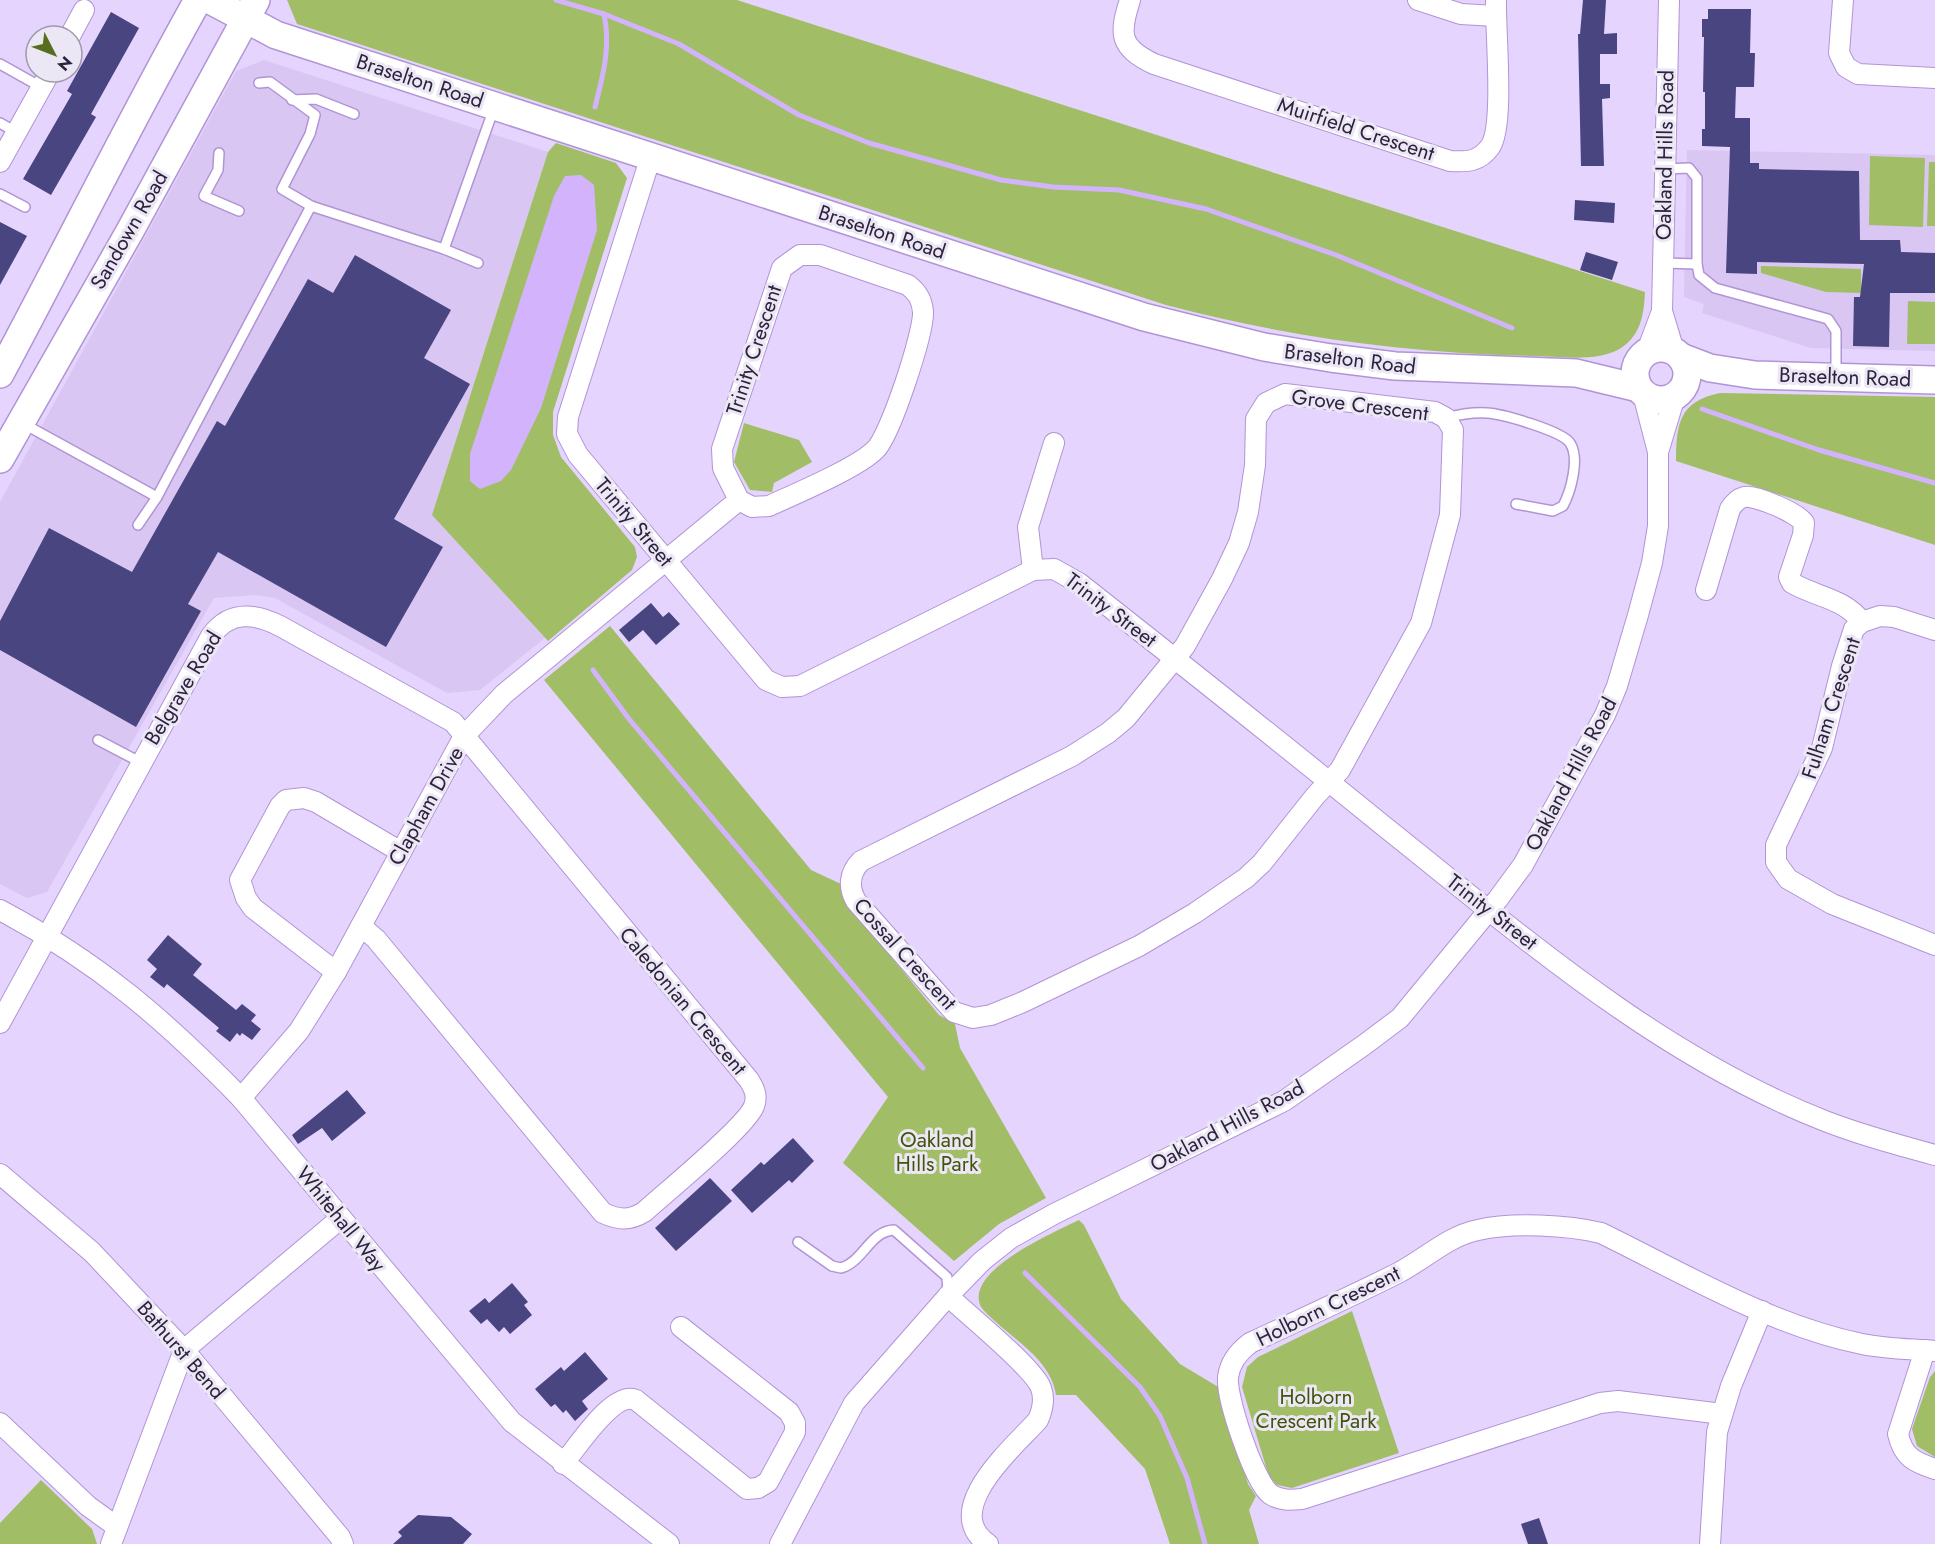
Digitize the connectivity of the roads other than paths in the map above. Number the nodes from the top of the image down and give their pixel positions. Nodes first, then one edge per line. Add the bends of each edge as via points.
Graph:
1 (198, 0) edge
2 (210, 0) edge
3 (1130, 0) edge
4 (1418, 0) edge
5 (1669, 0) edge
6 (1843, 0) edge
7 (1496, 8) edge
8 (84, 10) dead end
9 (251, 10) edge
10 (76, 24) edge
11 (0, 64) edge
12 (24, 72) edge
13 (1935, 78) edge
14 (259, 83) dead end
15 (43, 84) edge
16 (292, 100) junction
17 (495, 106) junction
18 (354, 114) dead end
19 (8, 127) edge
20 (219, 153) dead end
21 (651, 156) junction
22 (0, 162) edge
23 (1664, 169) junction
24 (0, 194) edge
25 (311, 206) junction
26 (25, 207) dead end
27 (239, 211) dead end
28 (444, 249) junction
29 (478, 262) dead end
30 (1663, 263) junction
31 (1697, 264) junction
32 (1661, 354) junction
33 (1576, 373) junction
34 (0, 374) edge
35 (1755, 375) junction
36 (1836, 377) junction
37 (1935, 380) edge
38 (1640, 391) junction
39 (1679, 393) junction
40 (1446, 418) junction
41 (19, 422) junction
42 (1054, 443) dead end
43 (1658, 452) junction
44 (0, 459) edge
45 (157, 497) junction
46 (739, 500) junction
47 (1516, 504) dead end
48 (138, 525) dead end
49 (666, 561) junction
50 (1033, 570) junction
51 (1706, 590) dead end
52 (1862, 622) junction
53 (1935, 630) edge
54 (1175, 658) junction
55 (464, 736) junction
56 (98, 740) dead end
57 (140, 762) junction
58 (1329, 781) junction
59 (401, 852) junction
60 (0, 910) edge
61 (1489, 910) junction
62 (361, 926) junction
63 (48, 935) junction
64 (1935, 945) edge
65 (336, 972) junction
66 (0, 1023) edge
67 (241, 1098) junction
68 (1935, 1155) edge
69 (0, 1174) edge
70 (341, 1218) junction
71 (798, 1242) dead end
72 (948, 1296) junction
73 (1762, 1311) junction
74 (681, 1327) dead end
75 (184, 1350) junction
76 (1930, 1350) edge
77 (1722, 1414) junction
78 (0, 1423) edge
79 (563, 1464) junction
80 (1935, 1469) edge
81 (114, 1535) edge
82 (779, 1543) edge
83 (343, 1544) edge
84 (669, 1544) edge
85 (988, 1544) edge
86 (1710, 1544) edge

1 - 34 street, Sandown Road
2 - 9 street, Braselton Road
3 - 7 street, Muirfield Crescent via 1121,27 1135,55 1450,160 1467,162 1483,154 1496,135
4 - 7 street via 1461,14
5 - 23 street, Oakland Hills Road
6 - 13 street via 1839,53 1846,67 1858,74
8 - 10 street
9 - 17 street, Braselton Road via 276,35
9 - 41 street, Sandown Road via 130,231
11 - 12 lane
14 - 16 lane via 270,82
15 - 19 street
16 - 18 lane via 316,99
16 - 25 lane via 312,112 316,121 282,189
17 - 21 street, Braselton Road
17 - 28 lane
19 - 22 street
20 - 27 lane via 219,170 204,196
21 - 33 street, Braselton Road via 1144,317 1264,347 1395,366
21 - 49 street, Trinity Street via 567,426 573,449
23 - 30 street, Oakland Hills Road
23 - 31 lane via 1689,168 1696,175
24 - 26 lane
25 - 28 lane
25 - 45 lane
28 - 29 lane
30 - 31 lane
30 - 32 street, Oakland Hills Road
31 - 36 lane via 1700,275 1715,288 1823,316 1832,322 1836,331
32 - 33 street, Braselton Road
32 - 35 street, Braselton Road
32 - 38 street via 1635,370
32 - 39 street via 1687,375
33 - 38 street, Braselton Road
35 - 36 street, Braselton Road
35 - 39 street, Braselton Road
36 - 37 street, Braselton Road
38 - 39 street via 1660,401
38 - 43 street, Oakland Hills Road
39 - 43 street, Oakland Hills Road
40 - 47 lane via 1467,412 1490,413 1559,435 1570,443 1575,461 1563,506 1553,511
40 - 54 street, Grove Crescent via 1435,412 1285,394 1266,403 1256,419 1252,489 1239,543
40 - 58 street, Grove Crescent via 1455,437 1450,515 1421,623 1353,748
41 - 44 street, Sandown Road
41 - 45 lane
42 - 50 street via 1028,527
43 - 61 street, Oakland Hills Road via 1658,526 1652,563 1617,686 1523,866
45 - 48 lane
46 - 46 street, Trinity Crescent via 752,507 769,506 868,456 882,443 922,327 918,293 908,285 820,255 801,255 782,268 722,449 723,468
46 - 49 street
49 - 50 street, Trinity Street via 759,674 774,684 791,687 809,683
49 - 55 street, Clapham Drive via 504,694
50 - 54 street, Trinity Street via 1054,569 1069,576
51 - 52 street via 1730,509 1738,499 1749,497 1796,513 1804,523 1790,577 1792,583 1850,608
52 - 53 street, Fulham Crescent via 1880,616 1894,617
52 - 64 street, Fulham Crescent via 1851,635 1822,748 1776,845 1776,862 1788,879 1832,904
54 - 58 street, Trinity Street
54 - 58 street, Cossal Crescent via 1126,718 1091,745 861,861 852,872 850,887 856,902 954,1012 973,1018 1023,1002 1139,946 1196,913 1262,864
55 - 57 street, Belgrave Road via 453,722 280,626 250,615 223,622 211,636
55 - 59 street, Clapham Drive
55 - 62 street, Caledonian Crescent via 749,1080 755,1105 739,1126 644,1212 632,1218 614,1218 603,1213 376,939
56 - 57 lane
57 - 63 street, Belgrave Road
58 - 61 street, Trinity Street
59 - 62 street, Clapham Drive
59 - 65 street via 316,802 296,798 280,806 249,860 240,880 253,908
60 - 63 street, Whitehall Way
61 - 68 street, Trinity Street via 1635,1020 1707,1064 1863,1136
61 - 72 street, Oakland Hills Road via 1400,1018 1364,1046 1284,1101 1011,1238
62 - 65 street, Clapham Drive
63 - 66 street, Belgrave Road
63 - 67 street, Whitehall Way via 157,1015
65 - 67 street, Clapham Drive via 299,1031
67 - 70 street, Whitehall Way
69 - 75 street, Bathurst Bend via 92,1252
70 - 75 street
70 - 79 street, Whitehall Way via 512,1422
71 - 72 lane via 832,1266 842,1268 882,1233 894,1230 947,1276
72 - 82 street, Oakland Hills Road via 854,1403
72 - 85 street via 1032,1374 1043,1394 1038,1419 980,1486 973,1501 974,1530
73 - 76 street, Holborn Crescent via 1810,1330 1862,1344
73 - 77 street
73 - 77 street, Holborn Crescent via 1601,1233 1506,1226 1457,1237 1401,1271 1250,1343 1237,1354 1228,1380 1253,1470 1262,1486 1280,1499 1302,1498 1600,1403 1618,1401
74 - 79 street via 794,1419 795,1432 768,1482 747,1489 632,1399 623,1398 606,1411
75 - 81 street
75 - 83 street, Bathurst Bend
76 - 80 street via 1898,1434 1900,1447 1911,1461
77 - 86 street via 1717,1432
78 - 81 street
79 - 84 street, Whitehall Way

